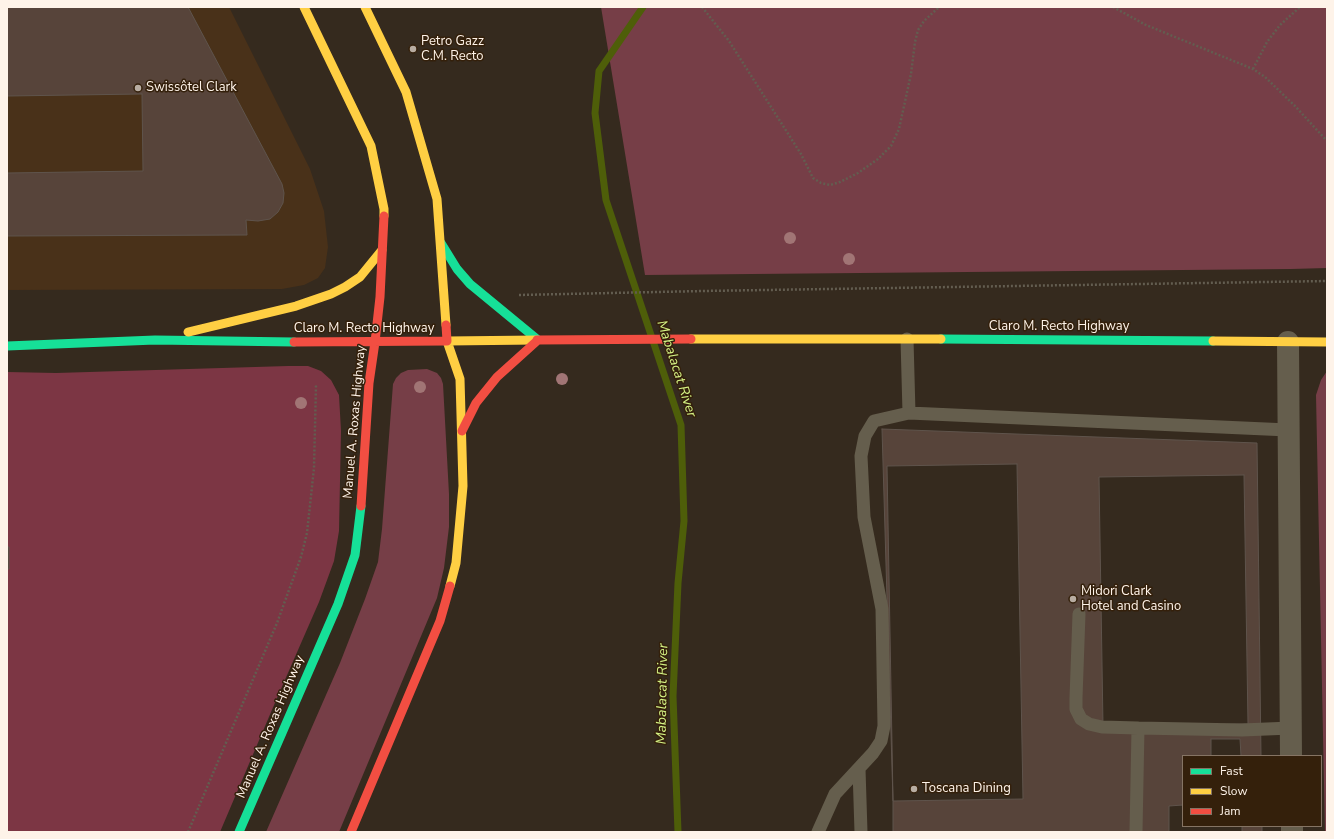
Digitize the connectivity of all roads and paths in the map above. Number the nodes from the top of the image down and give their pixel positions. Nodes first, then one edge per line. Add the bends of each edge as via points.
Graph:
1 (304, 7) edge
2 (365, 7) edge
3 (702, 7) edge
4 (939, 7) edge
5 (1113, 7) edge
6 (1300, 7) edge
7 (1253, 69) junction
8 (1327, 141) edge
9 (440, 242) junction
10 (382, 250) junction
11 (1327, 281) edge
12 (483, 296) junction
13 (907, 339) junction
14 (155, 340) junction
15 (538, 340) junction
16 (447, 341) junction
17 (375, 342) junction
18 (1288, 342) junction
19 (1327, 342) edge
20 (7, 346) edge
21 (316, 385) dead end
22 (909, 413) junction
23 (1288, 430) junction
24 (462, 432) junction
25 (1079, 614) dead end
26 (1138, 728) junction
27 (1291, 728) junction
28 (1291, 755) edge
29 (859, 768) junction
30 (188, 832) edge
31 (239, 832) edge
32 (351, 832) edge
33 (818, 832) edge
34 (861, 832) edge
35 (1136, 832) edge

1 - 10 main road, Manuel A. Roxas Highway via 371,146 384,209
2 - 9 main road via 406,92 437,199
3 - 4 path via 728,41 813,178 830,185 858,172 878,159 891,146 899,129 918,30
5 - 7 path via 1146,25
6 - 7 path via 1280,25 1267,42
7 - 8 path via 1295,106
9 - 12 main road via 457,269
9 - 16 main road
10 - 14 main road via 360,277 316,300
10 - 17 main road, Manuel A. Roxas Highway
11 - 12 path
12 - 15 main road
13 - 15 main road, Claro M. Recto Highway
13 - 18 main road, Claro M. Recto Highway
13 - 22 lane
14 - 17 main road, Claro M. Recto Highway
14 - 20 main road, Claro M. Recto Highway
15 - 16 main road, Claro M. Recto Highway
15 - 24 main road via 496,377 476,403
16 - 17 main road, Claro M. Recto Highway
16 - 24 main road via 460,379
17 - 31 main road, Manuel A. Roxas Highway via 369,383 355,555 338,604
18 - 19 main road, Claro M. Recto Highway
18 - 23 street
21 - 30 path via 314,468 301,557 277,623
22 - 23 lane
22 - 29 lane via 874,421 865,436 862,456 864,517 882,608 884,726 881,741
23 - 27 street
24 - 32 main road via 463,486 456,563 440,621
25 - 26 lane via 1076,709 1081,719 1102,727
26 - 27 lane
26 - 35 lane
27 - 28 street
29 - 33 lane via 835,794
29 - 34 lane

